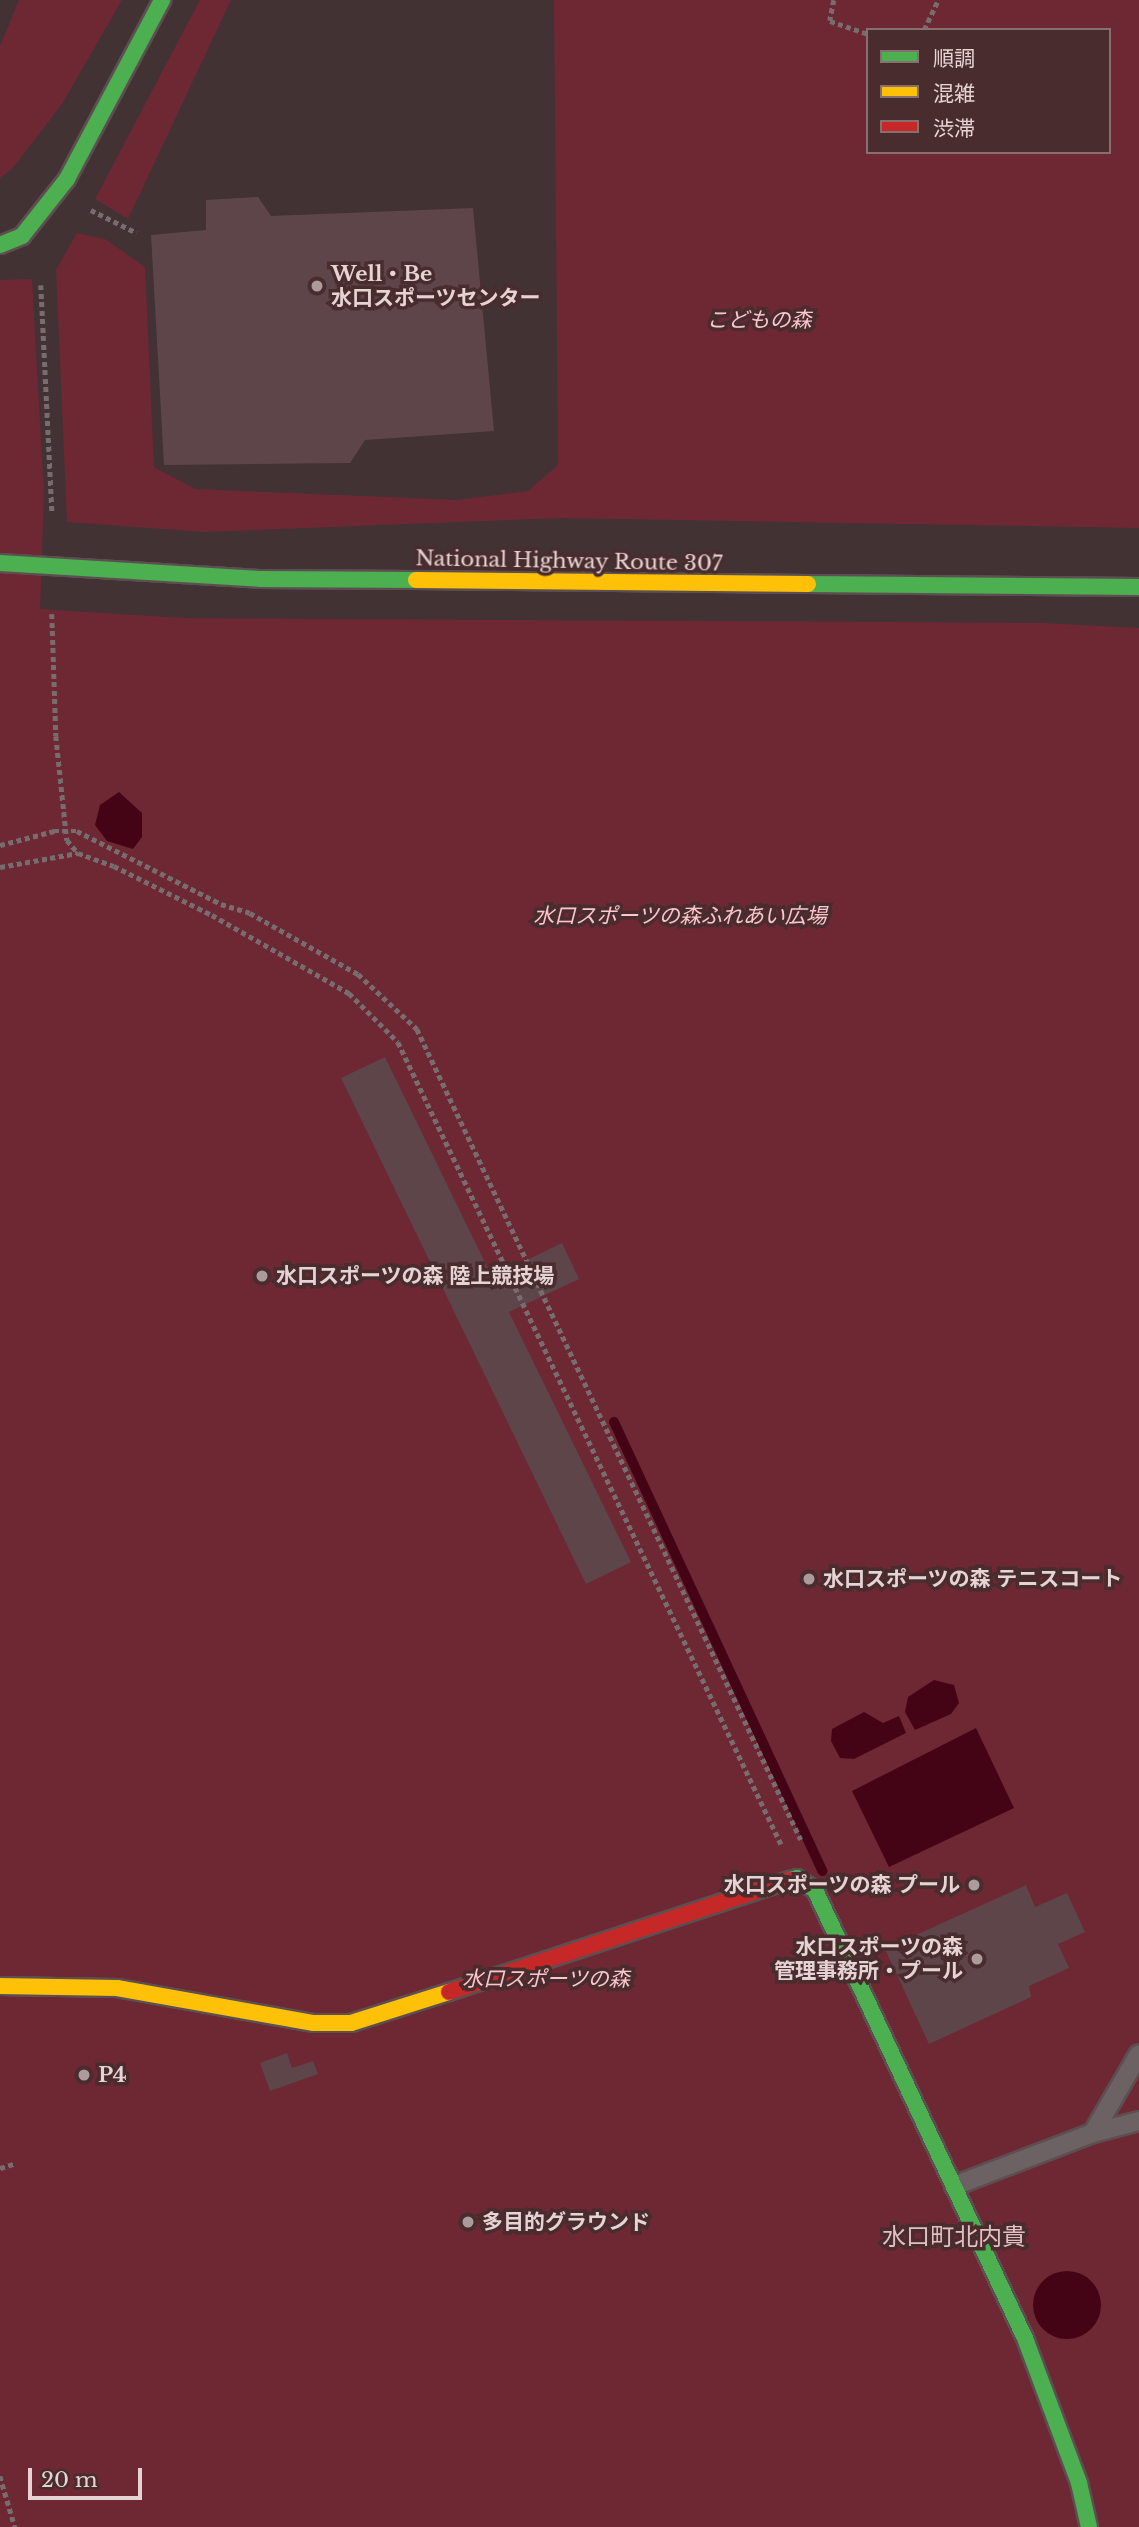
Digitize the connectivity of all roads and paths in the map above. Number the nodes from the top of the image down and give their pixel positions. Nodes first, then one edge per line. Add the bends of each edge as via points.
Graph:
1 (162, 0) edge
2 (834, 0) edge
3 (938, 0) edge
4 (925, 28) edge
5 (866, 33) edge
6 (80, 205) dead end
7 (137, 233) dead end
8 (0, 245) edge
9 (41, 285) dead end
10 (52, 513) dead end
11 (0, 563) edge
12 (1139, 587) edge
13 (52, 614) dead end
14 (0, 845) edge
15 (78, 853) junction
16 (0, 867) edge
17 (777, 1836) junction
18 (803, 1844) dead end
19 (775, 1851) dead end
20 (797, 1878) junction
21 (0, 1986) edge
22 (1139, 2054) edge
23 (1139, 2122) edge
24 (1093, 2133) junction
25 (13, 2164) dead end
26 (0, 2168) edge
27 (954, 2186) junction
28 (0, 2476) edge
29 (15, 2527) edge
30 (1089, 2527) edge

1 - 8 main road via 67,179 22,236
2 - 5 path via 830,21
3 - 4 path
6 - 7 path
9 - 10 path
11 - 12 main road, National Highway Route 307 via 260,579
13 - 15 path via 67,840
14 - 18 path via 54,831 77,831 222,904 250,913 358,974 417,1029
15 - 16 path
15 - 17 path via 212,915 349,993 398,1042
17 - 19 path
17 - 20 path
20 - 21 main road via 674,1922 351,2023 314,2022 117,1988
20 - 27 main road via 816,1890
22 - 24 lane
23 - 24 lane
24 - 27 lane
25 - 26 path
27 - 30 main road via 1026,2341 1079,2483
28 - 29 path

